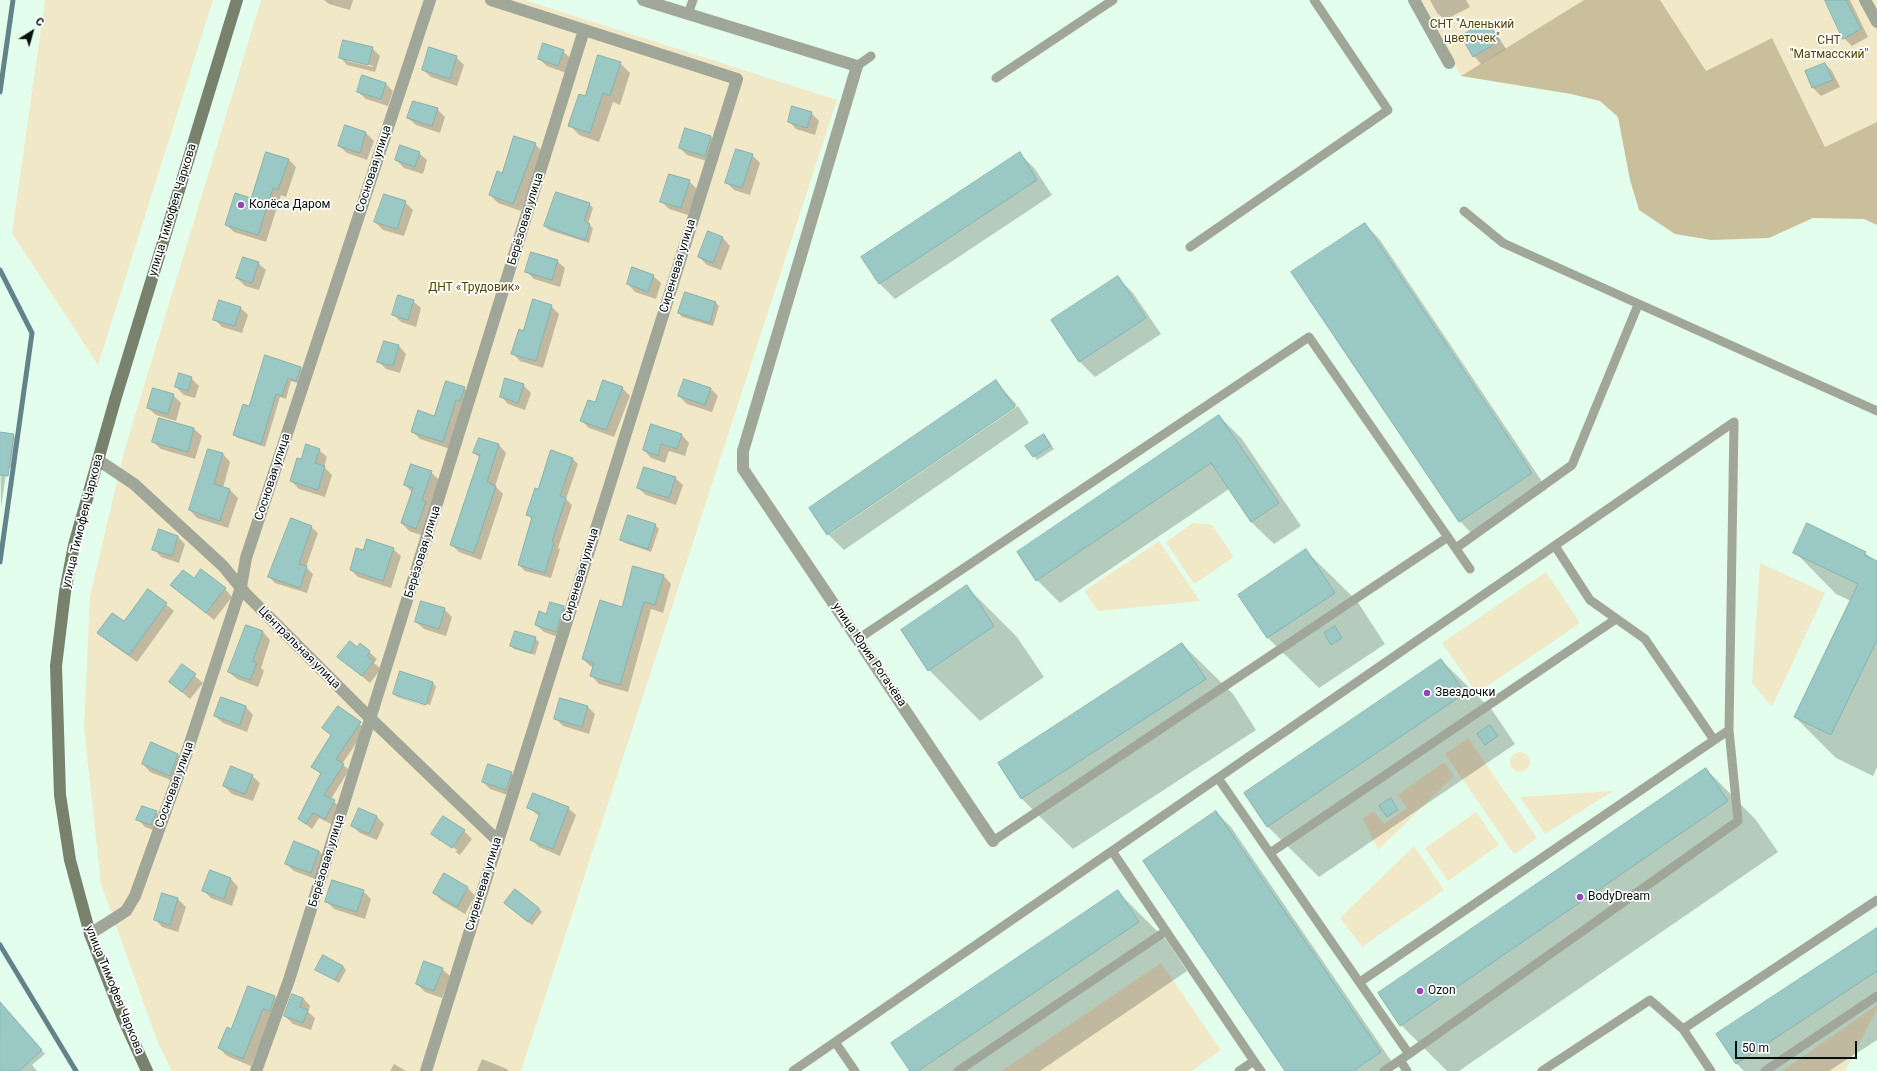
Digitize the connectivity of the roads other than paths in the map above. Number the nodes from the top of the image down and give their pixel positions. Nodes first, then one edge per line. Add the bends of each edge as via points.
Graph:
1 (238, 0) edge
2 (430, 0) edge
3 (491, 0) edge
4 (643, 0) edge
5 (693, 0) edge
6 (1113, 0) edge
7 (1314, 0) edge
8 (1414, 0) edge
9 (1865, 0) edge
10 (688, 14) junction
11 (1877, 22) edge
12 (584, 30) junction
13 (871, 56) dead end
14 (1449, 63) dead end
15 (857, 66) junction
16 (996, 78) dead end
17 (1464, 211) dead end
18 (1190, 247) dead end
19 (1638, 305) junction
20 (1877, 411) edge
21 (98, 460) junction
22 (1448, 537) junction
23 (1555, 546) junction
24 (1456, 548) junction
25 (1470, 569) dead end
26 (241, 587) junction
27 (1616, 619) junction
28 (858, 639) junction
29 (371, 719) junction
30 (1729, 730) junction
31 (1714, 740) junction
32 (1218, 778) junction
33 (498, 841) junction
34 (993, 841) joint
35 (1112, 851) junction
36 (1270, 853) junction
37 (1877, 900) edge
38 (1166, 931) junction
39 (90, 934) junction
40 (1360, 982) junction
41 (1877, 996) edge
42 (1683, 1029) junction
43 (835, 1042) junction
44 (1409, 1054) junction
45 (1400, 1060) junction
46 (1254, 1061) junction
47 (147, 1071) edge
48 (256, 1071) edge
49 (426, 1071) edge
50 (793, 1071) edge
51 (855, 1071) edge
52 (958, 1071) edge
53 (1239, 1071) edge
54 (1262, 1071) edge
55 (1384, 1071) edge
56 (1407, 1071) edge
57 (1542, 1071) edge
58 (1711, 1071) edge
59 (1765, 1071) edge

1 - 21 main road, улица Тимофея Чаркова
2 - 26 street, Сосновая улица via 249,551
3 - 12 street
4 - 10 street
5 - 10 lane
6 - 16 lane
7 - 18 lane via 1388,110
8 - 14 street
9 - 11 street
10 - 15 street
12 - 29 street, Берёзовая улица
12 - 33 street, Сиреневая улица via 737,79
13 - 15 lane
15 - 28 street, улица Юрия Рогачёва via 743,451 744,470
17 - 19 lane via 1503,244
19 - 20 lane
19 - 24 lane via 1572,465
21 - 26 street, Центральная улица via 134,484 224,566
21 - 39 main road, улица Тимофея Чаркова via 74,545 56,666 60,795 70,860
22 - 24 lane
22 - 28 lane via 1309,337
22 - 34 lane
23 - 27 lane via 1590,600
23 - 30 lane via 1734,422
23 - 32 lane
24 - 25 lane
26 - 29 street, Центральная улица
26 - 39 street, Сосновая улица via 188,749 135,896 126,911
27 - 31 lane via 1645,639
27 - 36 lane
28 - 34 street, улица Юрия Рогачёва
29 - 33 street, Центральная улица
29 - 48 street, Берёзовая улица via 290,980
30 - 31 lane
30 - 44 lane via 1738,821
31 - 40 lane
32 - 35 lane
32 - 36 lane
33 - 49 street, Сиреневая улица
35 - 38 lane
35 - 43 lane
36 - 40 lane
37 - 42 lane
38 - 46 lane
38 - 52 lane
39 - 47 main road, улица Тимофея Чаркова
40 - 44 lane
41 - 59 lane
42 - 57 lane via 1650,1000
42 - 58 lane
43 - 50 lane
43 - 51 lane
44 - 45 lane
45 - 55 lane
45 - 56 lane
46 - 53 lane
46 - 54 lane

